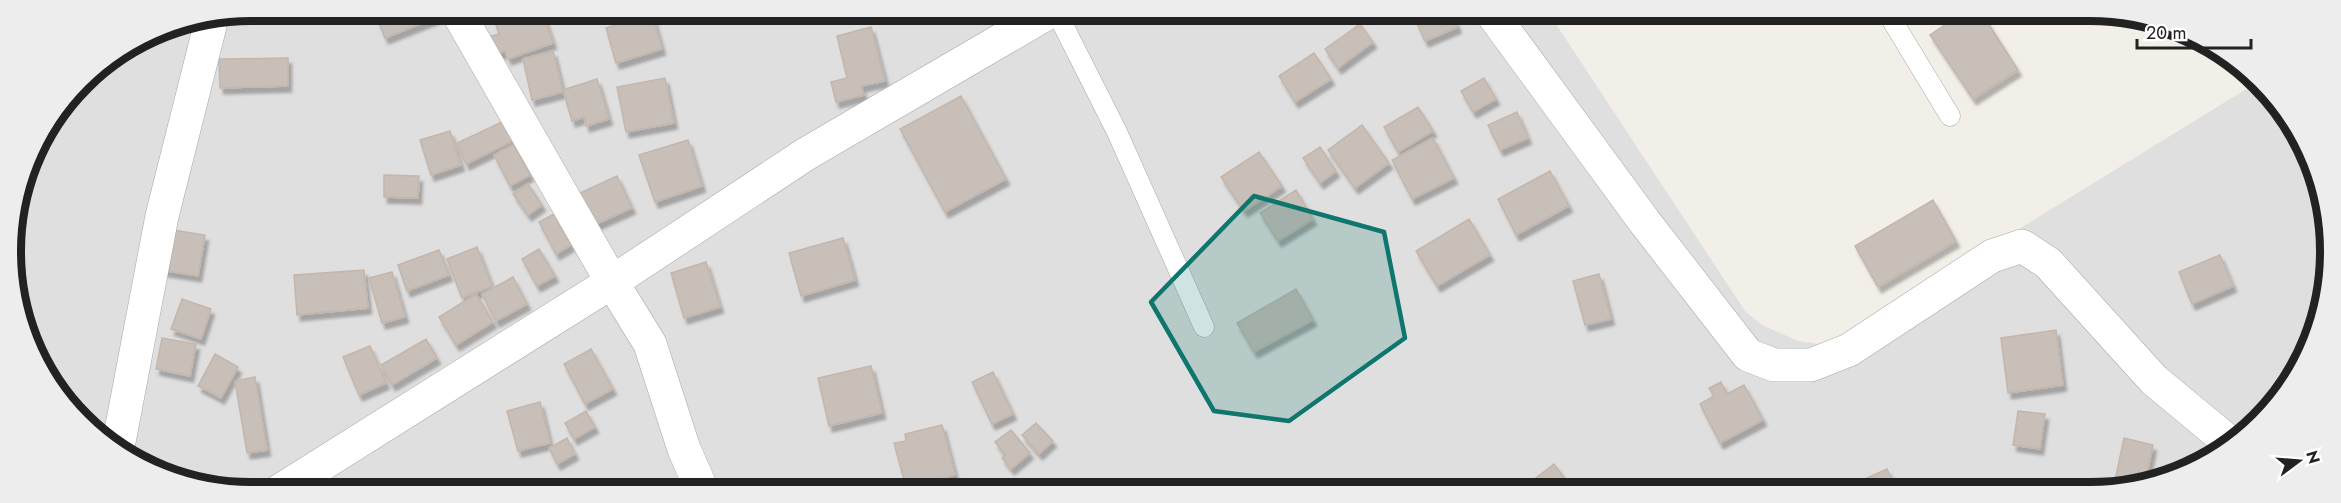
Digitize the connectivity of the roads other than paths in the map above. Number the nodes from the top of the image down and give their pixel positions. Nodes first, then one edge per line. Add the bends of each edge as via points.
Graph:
1 (463, 21) edge
2 (1037, 21) edge
3 (1059, 21) edge
4 (1498, 21) edge
5 (1892, 21) edge
6 (210, 25) edge
7 (1950, 116) dead end
8 (612, 282) junction
9 (1204, 327) dead end
10 (2224, 438) edge
11 (119, 440) edge
12 (294, 482) edge
13 (698, 482) edge

1 - 8 street
2 - 8 street via 806,154
3 - 9 lane via 1117,132
4 - 10 street via 1748,355 1774,365 1811,365 1849,350 1992,256 2022,246 2048,263 2154,380
5 - 7 lane
6 - 11 street via 162,216
8 - 12 street
8 - 13 street via 650,344

